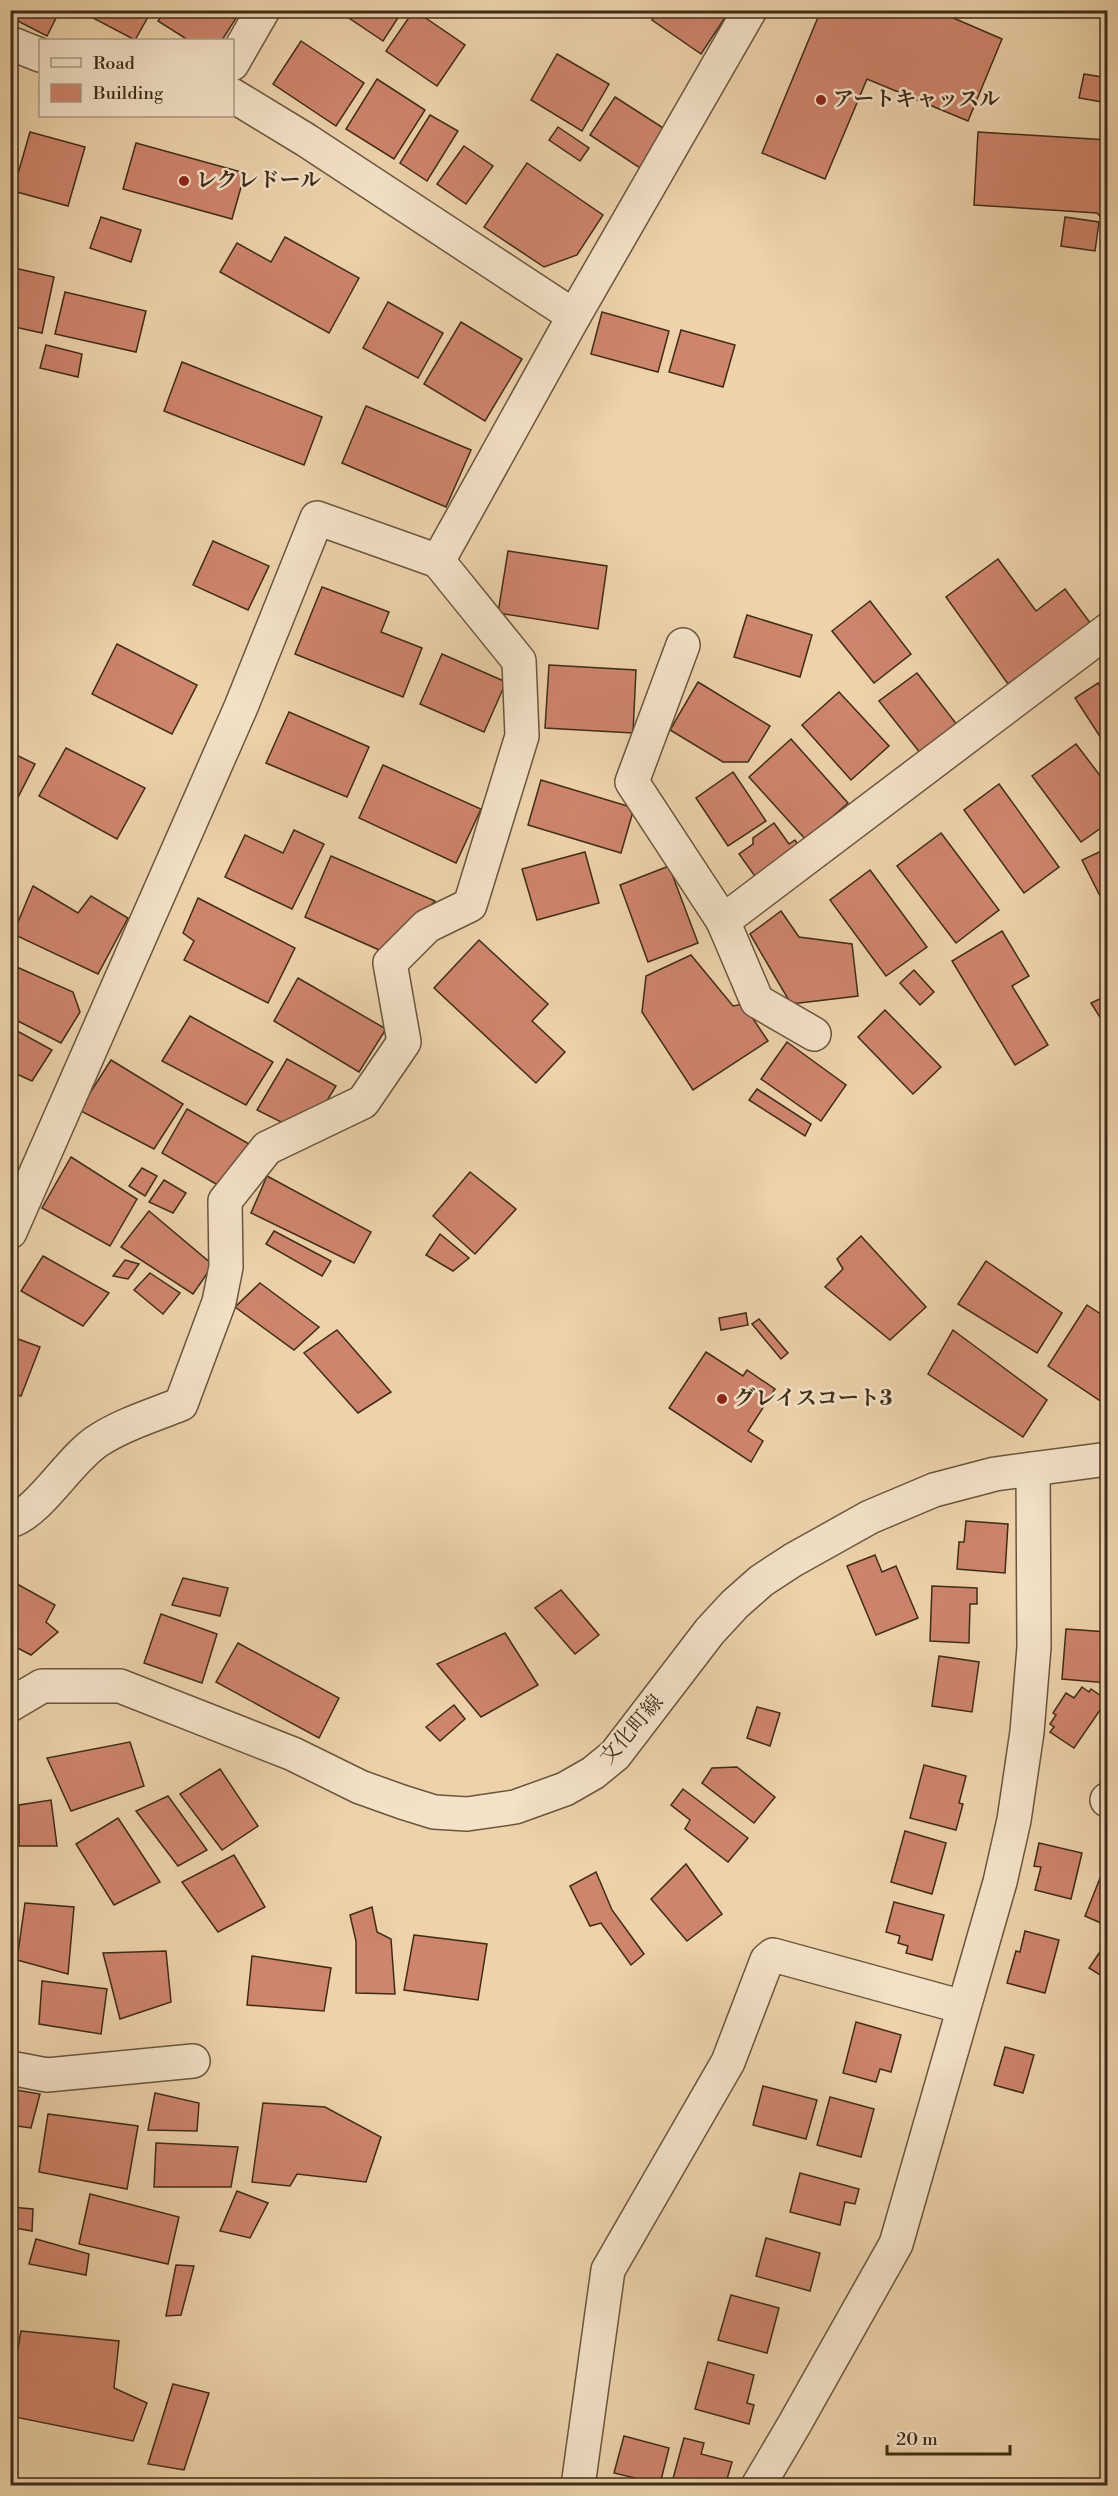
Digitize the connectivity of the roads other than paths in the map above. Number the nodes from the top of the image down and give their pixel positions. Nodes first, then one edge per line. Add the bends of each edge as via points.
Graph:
1 (263, 10) edge
2 (750, 10) edge
3 (10, 43) edge
4 (39, 55) edge
5 (234, 61) edge
6 (234, 96) edge
7 (574, 316) junction
8 (438, 561) junction
9 (1107, 630) edge
10 (683, 645) dead end
11 (723, 921) junction
12 (814, 1034) dead end
13 (10, 1232) edge
14 (1107, 1459) edge
15 (1033, 1469) junction
16 (10, 1521) edge
17 (10, 1705) edge
18 (963, 2007) junction
19 (193, 2061) dead end
20 (10, 2068) edge
21 (578, 2486) edge
22 (758, 2486) edge

1 - 5 street
2 - 7 street
3 - 4 street
6 - 7 street
7 - 8 street
8 - 13 street via 317,518 241,707
8 - 16 street via 519,661 522,736 470,905 427,926 390,963 404,1042 363,1102 267,1148 225,1202 226,1268 219,1302 181,1404 100,1439 79,1455 19,1519
9 - 11 street
10 - 11 street via 632,782
11 - 12 street via 757,1001
14 - 15 street, 文化町線
15 - 17 street, 文化町線 via 934,1490 870,1517 793,1560 761,1581 710,1631 615,1755 565,1789 515,1807 467,1814 434,1812 360,1787 293,1754 120,1686 42,1686
15 - 18 street via 1034,1647 1027,1732 1000,1882
18 - 21 street via 773,1955 767,1960 728,2062 608,2270
18 - 22 street via 896,2244
19 - 20 street via 47,2075

